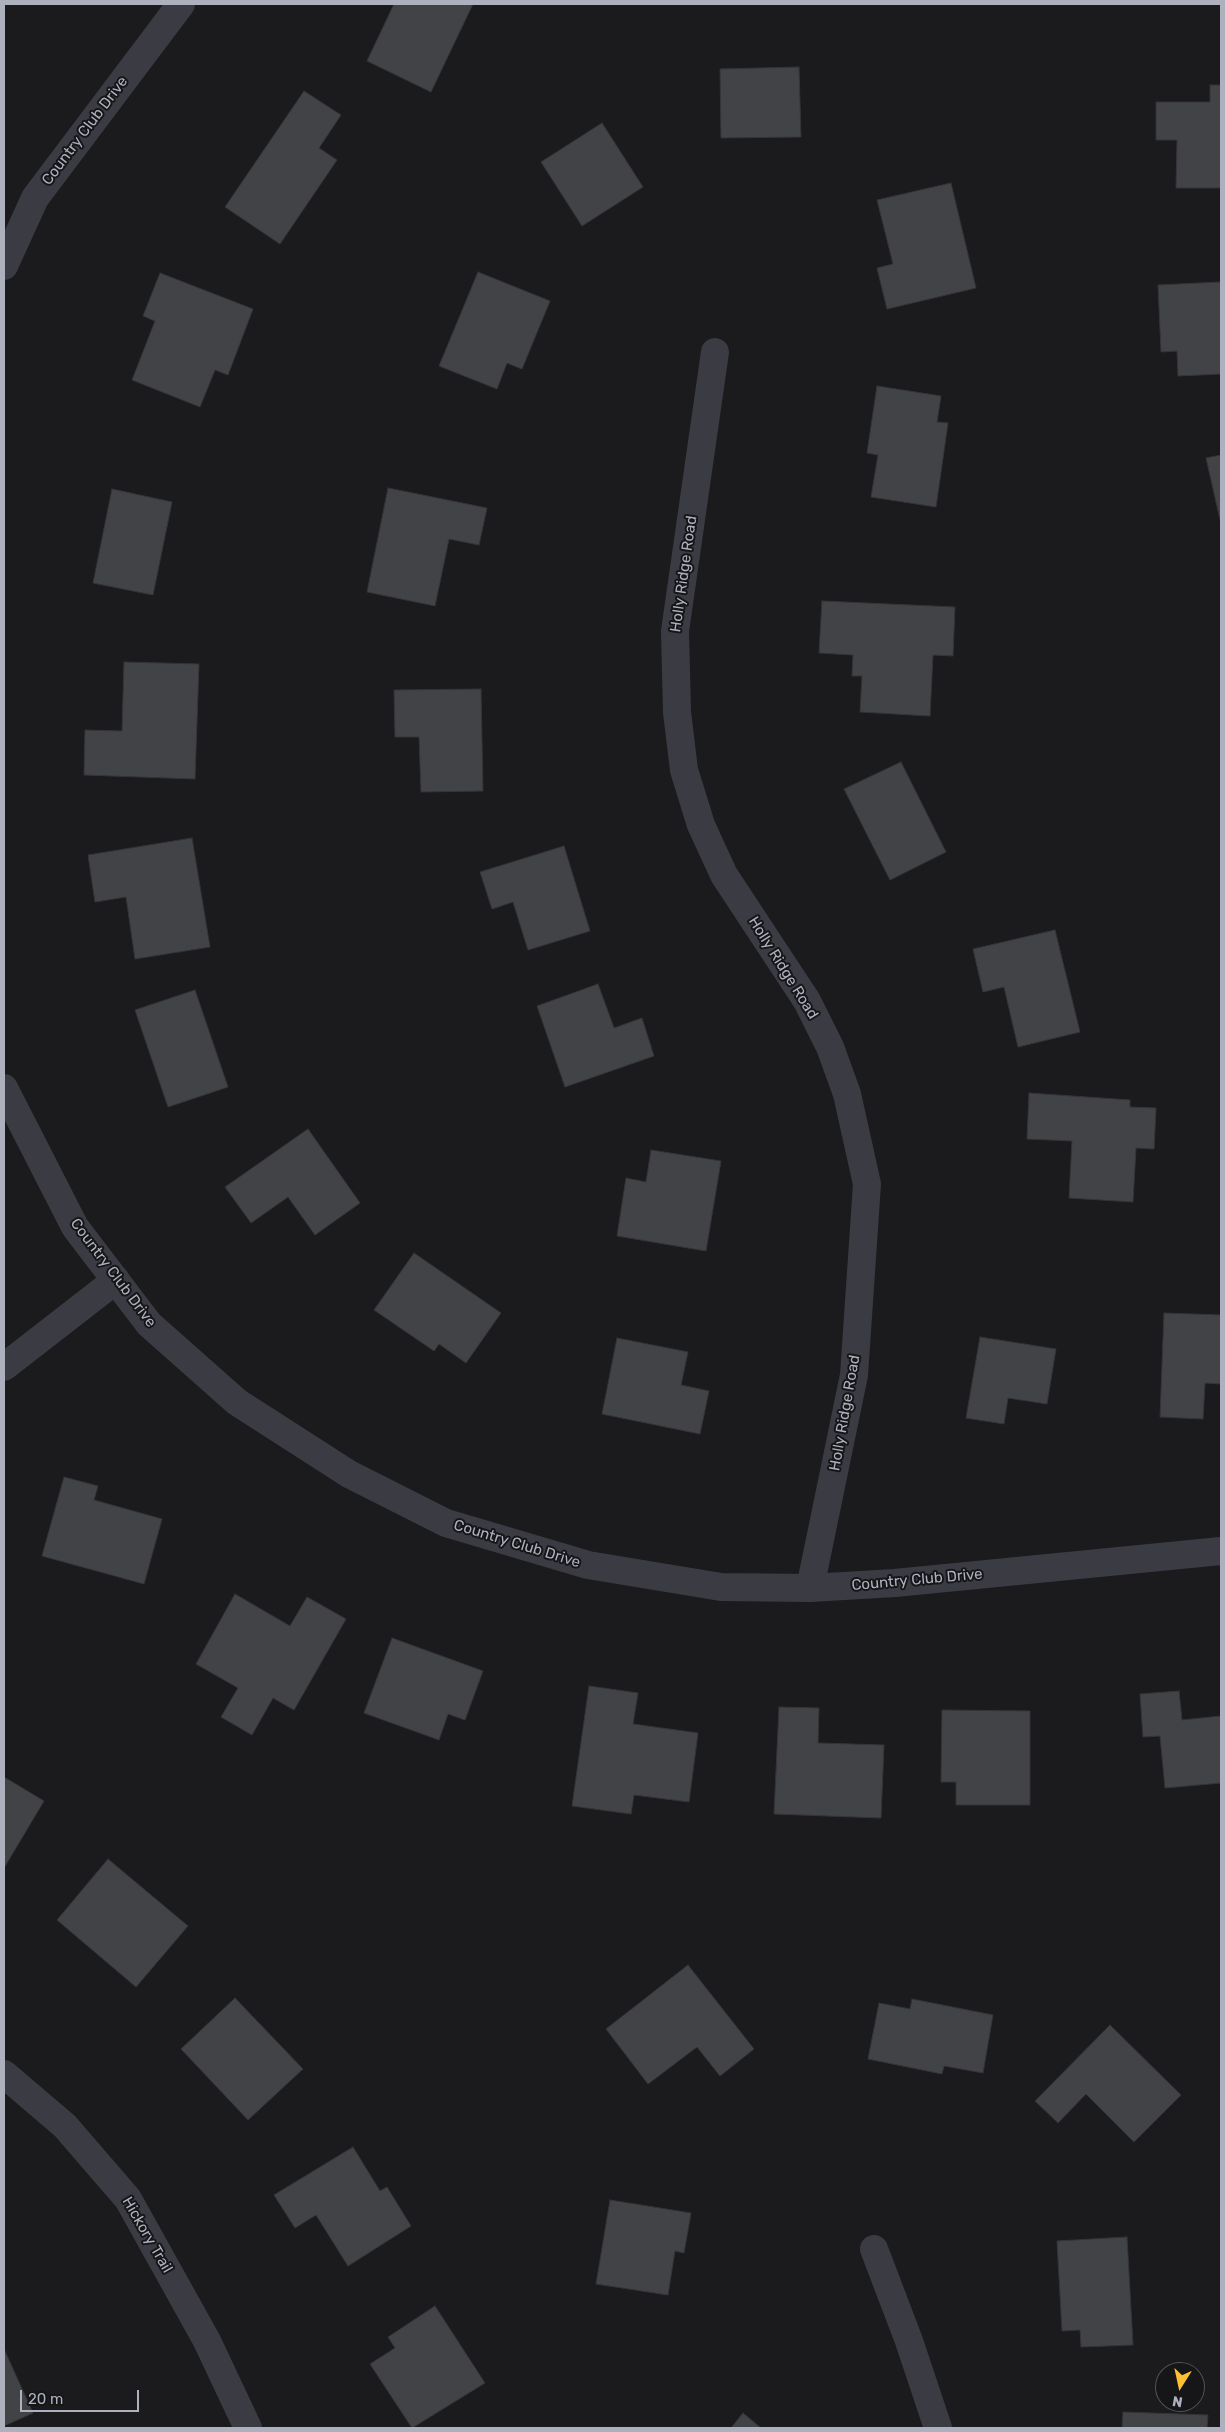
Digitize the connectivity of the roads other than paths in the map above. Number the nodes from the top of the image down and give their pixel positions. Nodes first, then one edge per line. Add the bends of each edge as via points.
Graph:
1 (181, 4) edge
2 (4, 266) edge
3 (715, 352) dead end
4 (4, 1088) edge
5 (116, 1280) junction
6 (4, 1368) edge
7 (1221, 1551) edge
8 (810, 1588) junction
9 (4, 2074) edge
10 (874, 2249) dead end
11 (248, 2428) edge
12 (938, 2428) edge

1 - 2 street, Country Club Drive via 34,198
3 - 8 street, Holly Ridge Road via 675,631 677,712 684,770 701,825 724,875 807,1000 830,1047 847,1094 868,1184 854,1375
4 - 5 street, Country Club Drive via 75,1227
5 - 6 street
5 - 8 street, Country Club Drive via 149,1324 237,1402 349,1474 446,1523 588,1565 720,1587
7 - 8 street, Country Club Drive via 895,1583
9 - 11 street, Hickory Trail via 65,2126 128,2199 207,2341
10 - 12 street

